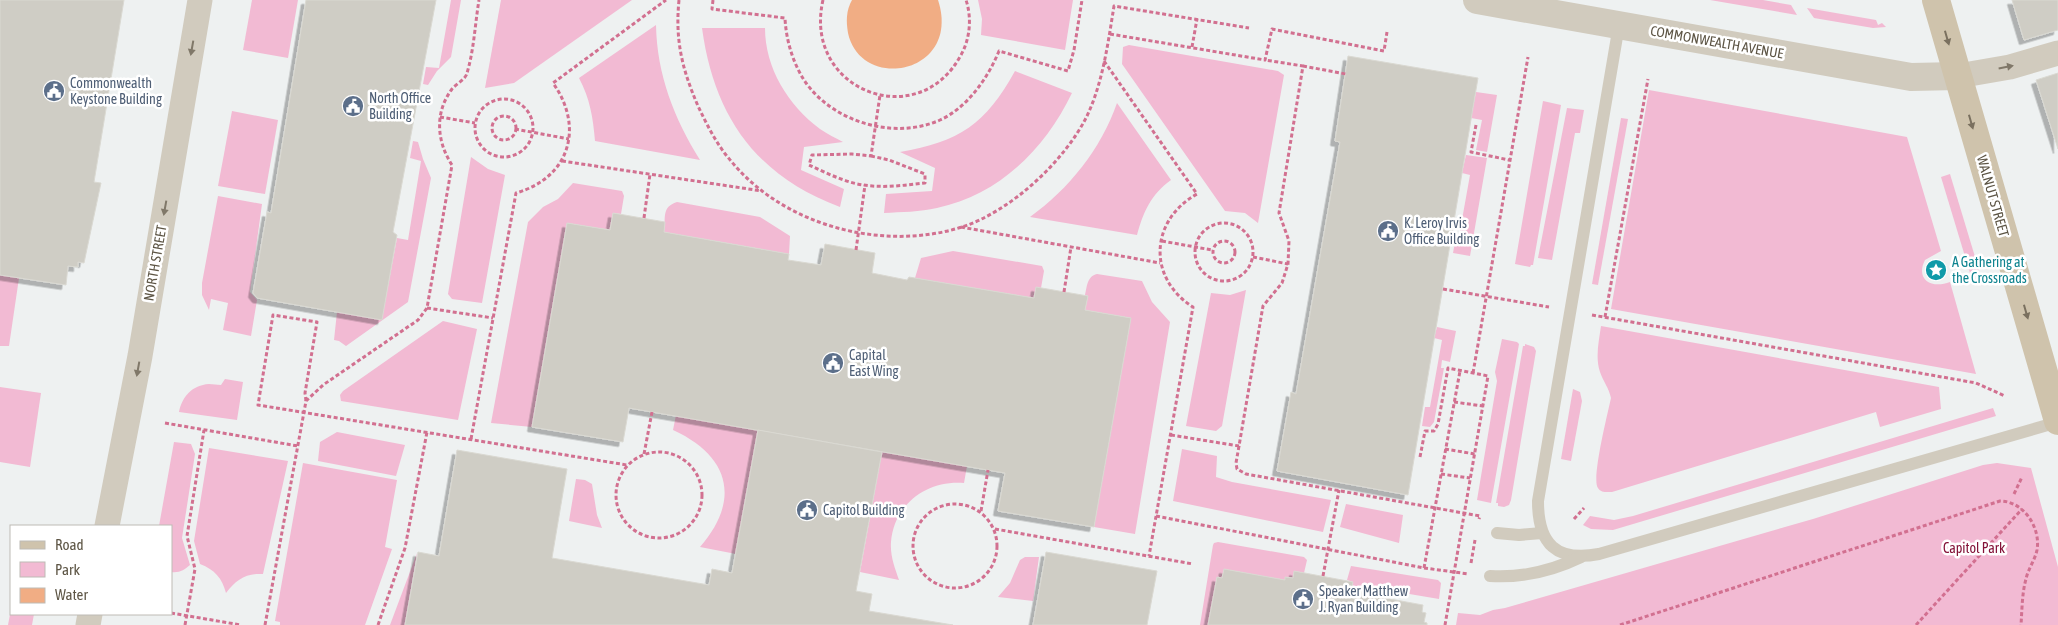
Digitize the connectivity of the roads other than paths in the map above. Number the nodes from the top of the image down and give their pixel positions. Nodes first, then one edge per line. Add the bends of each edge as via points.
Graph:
1 (200, 0) edge
2 (1477, 0) edge
3 (1936, 0) edge
4 (1619, 25) junction
5 (2058, 53) edge
6 (1958, 76) junction
7 (2058, 421) edge
8 (107, 525) edge
9 (1497, 533) dead end
10 (1542, 533) junction
11 (1581, 557) junction
12 (1490, 576) dead end

1 -> 8 street, NORTH STREET via 140,356
2 - 4 street, COMMONWEALTH AVENUE
3 -> 6 main road, WALNUT STREET
4 - 6 street, COMMONWEALTH AVENUE via 1911,77
4 - 10 lane via 1538,501
6 -> 5 street
6 -> 7 main road, WALNUT STREET
7 - 11 lane
9 - 10 lane
10 - 11 lane via 1557,550
11 - 12 lane via 1548,571

